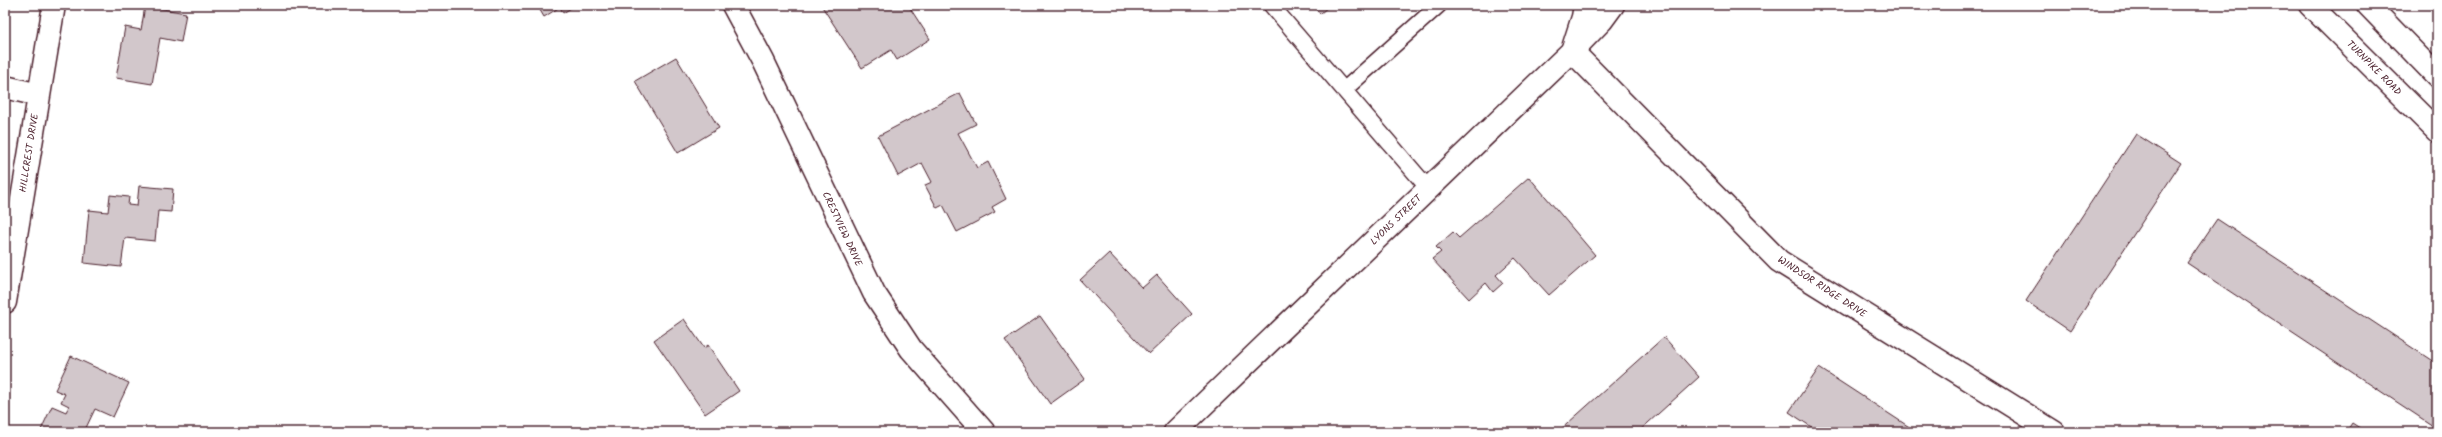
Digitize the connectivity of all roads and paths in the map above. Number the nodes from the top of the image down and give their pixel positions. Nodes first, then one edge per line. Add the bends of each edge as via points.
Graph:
1 (54, 5) edge
2 (733, 5) edge
3 (1271, 5) edge
4 (1439, 5) edge
5 (1585, 5) edge
6 (1613, 5) edge
7 (2310, 5) edge
8 (2368, 5) edge
9 (1572, 51) junction
10 (2437, 76) edge
11 (5, 87) edge
12 (1344, 90) junction
13 (39, 95) junction
14 (2437, 131) edge
15 (1428, 188) junction
16 (5, 302) edge
17 (984, 432) edge
18 (1176, 432) edge
19 (2054, 432) edge

1 - 13 main road, HILLCREST DRIVE
2 - 17 main road, CRESTVIEW DRIVE via 763,61 874,293 911,349
3 - 12 lane
4 - 12 lane
5 - 9 main road
6 - 9 main road, LYONS STREET
7 - 14 main road, TURNPIKE ROAD
8 - 10 main road
9 - 15 main road, LYONS STREET
9 - 19 main road, WINDSOR RIDGE DRIVE via 1779,261
11 - 13 main road
12 - 15 lane
13 - 16 main road, HILLCREST DRIVE
15 - 18 main road, LYONS STREET

